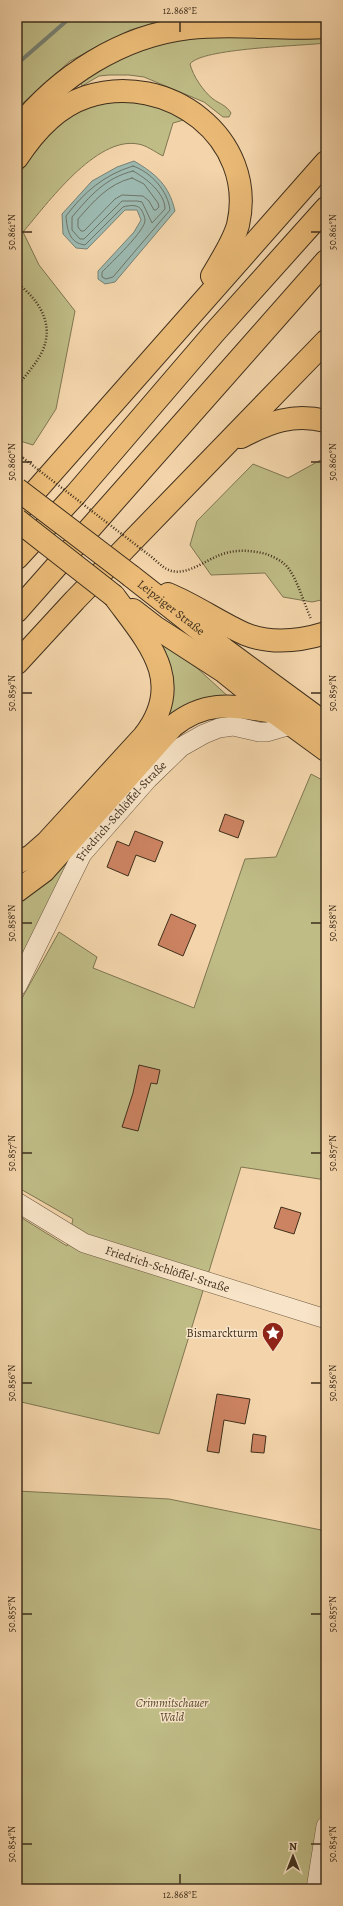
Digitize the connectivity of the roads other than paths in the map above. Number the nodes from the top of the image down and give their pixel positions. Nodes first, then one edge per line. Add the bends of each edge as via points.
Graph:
1 (326, 27) edge
2 (17, 129) edge
3 (17, 158) edge
4 (326, 162) edge
5 (326, 208) edge
6 (326, 262) edge
7 (189, 316) junction
8 (326, 341) edge
9 (326, 421) edge
10 (224, 446) junction
11 (17, 488) edge
12 (17, 512) edge
13 (17, 520) edge
14 (17, 558) edge
15 (136, 580) junction
16 (114, 596) junction
17 (17, 611) edge
18 (319, 626) edge
19 (17, 663) edge
20 (283, 718) junction
21 (326, 724) edge
22 (326, 750) edge
23 (17, 863) edge
24 (17, 891) edge
25 (17, 986) edge
26 (17, 1202) edge
27 (326, 1319) edge
28 (326, 1826) edge
29 (316, 1889) edge

1 - 2 highway via 202,27 147,37 108,53 71,76 40,102
3 - 7 highway via 52,116 74,102 101,93 148,93 184,108 207,123 225,145 231,157 239,183 240,212 233,239
4 - 7 highway
5 - 14 highway
6 - 17 highway
7 - 12 highway
8 - 10 highway
9 - 10 highway via 306,418 280,420
10 - 19 highway
11 - 15 highway, Leipziger Straße, bridge
13 - 16 highway, Leipziger Straße, bridge
15 - 18 highway via 183,600 245,634 258,638 286,641 308,638
15 - 21 highway, Leipziger Straße
16 - 20 highway, Leipziger Straße via 155,627 223,671
16 - 23 highway via 157,658 163,682 160,706 154,722 144,736 48,842 31,856
20 - 22 highway, Leipziger Straße
20 - 24 highway via 218,706 194,712 183,718 173,726 44,871
20 - 25 street, Friedrich-Schlöffel-Straße via 267,732 233,726 204,734 182,747 148,779 82,854
26 - 27 street, Friedrich-Schlöffel-Straße via 84,1243
28 - 29 street

